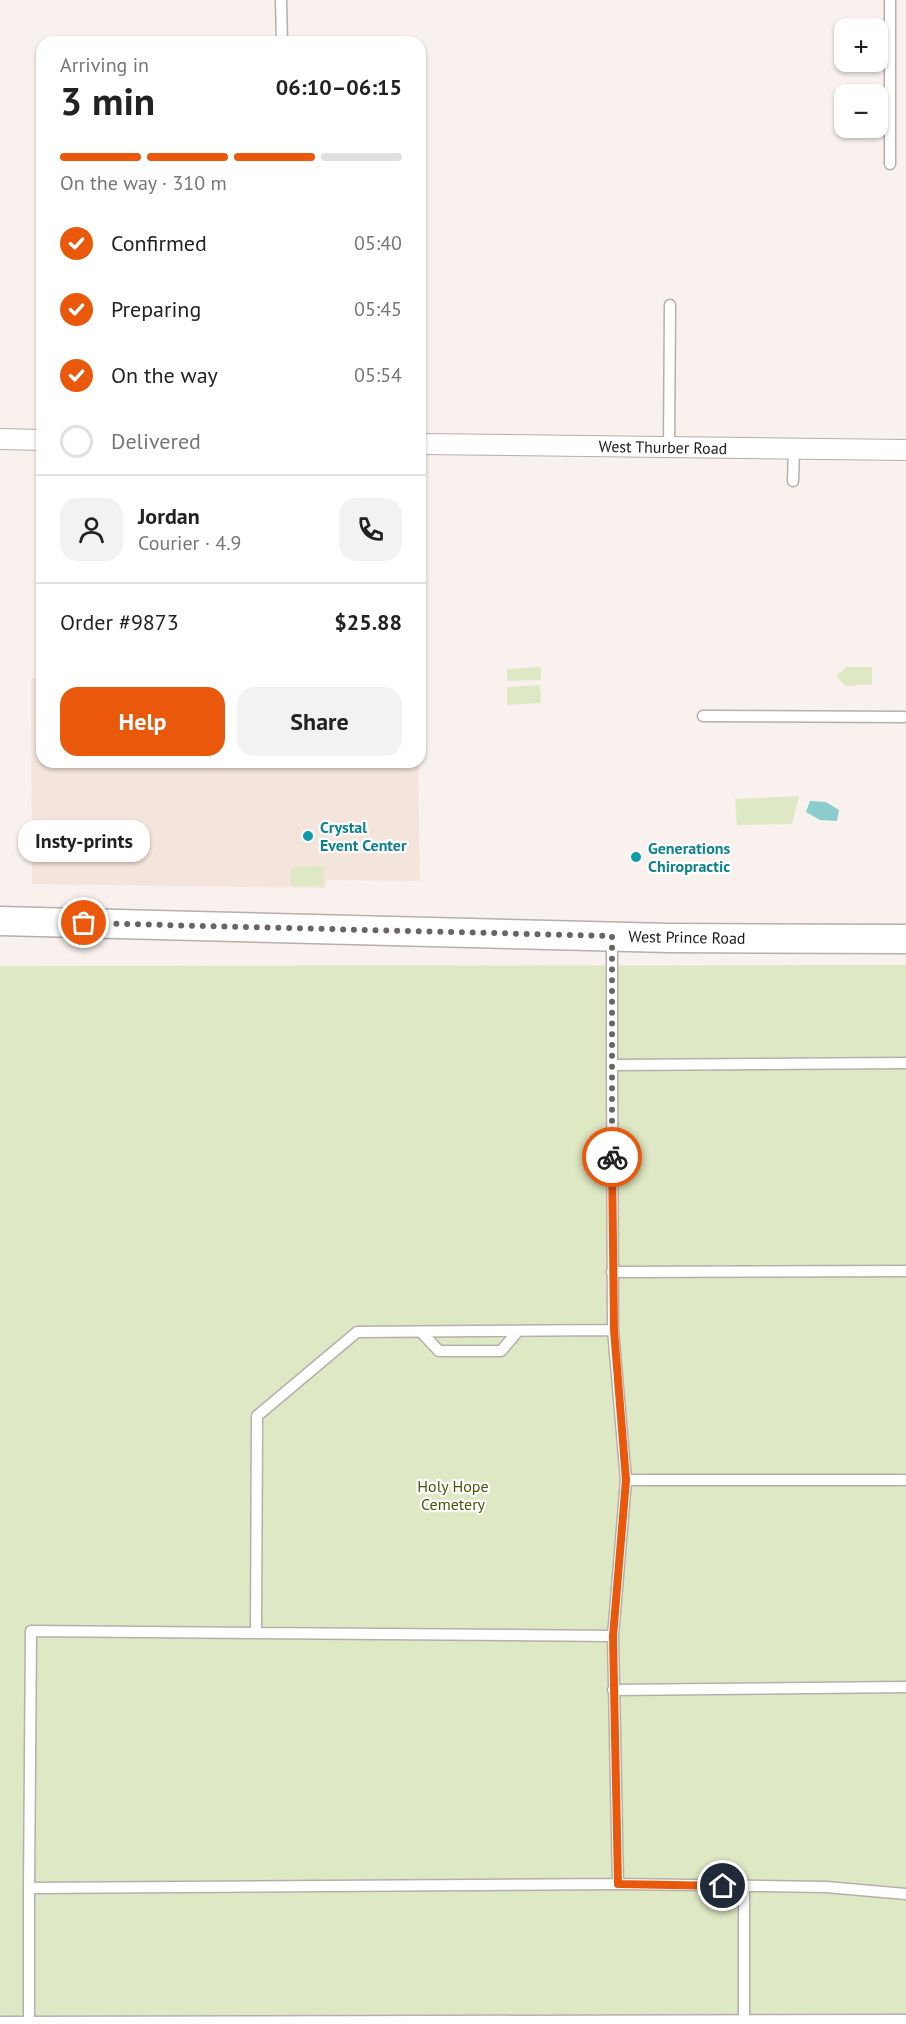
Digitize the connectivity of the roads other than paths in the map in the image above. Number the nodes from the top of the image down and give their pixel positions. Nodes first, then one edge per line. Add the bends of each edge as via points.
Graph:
1 (281, 0) edge
2 (890, 0) edge
3 (282, 36) edge
4 (890, 164) dead end
5 (670, 305) dead end
6 (0, 439) edge
7 (36, 440) edge
8 (426, 444) edge
9 (669, 448) junction
10 (794, 449) junction
11 (906, 450) edge
12 (793, 481) dead end
13 (703, 716) dead end
14 (904, 717) dead end
15 (0, 921) edge
16 (612, 936) junction
17 (906, 939) edge
18 (906, 1063) edge
19 (612, 1065) junction
20 (906, 1271) edge
21 (612, 1272) junction
22 (614, 1330) junction
23 (518, 1331) junction
24 (421, 1332) junction
25 (626, 1480) junction
26 (906, 1480) edge
27 (256, 1633) junction
28 (613, 1636) junction
29 (906, 1687) edge
30 (614, 1690) junction
31 (618, 1884) junction
32 (744, 1886) junction
33 (29, 1888) junction
34 (906, 1894) edge
35 (906, 2020) edge
36 (0, 2022) edge
37 (388, 2022) edge
38 (744, 2022) edge
39 (29, 2023) edge

1 - 3 lane
2 - 4 lane
5 - 9 lane
6 - 7 street
8 - 9 street, West Thurber Road
9 - 10 street, West Thurber Road
10 - 11 street, West Thurber Road
10 - 12 lane
13 - 14 lane
15 - 16 main road, West Prince Road
16 - 17 main road, West Prince Road
16 - 19 lane
18 - 19 lane
19 - 21 lane
20 - 21 lane
21 - 22 lane
22 - 23 lane
22 - 25 lane
23 - 24 lane
23 - 24 lane via 501,1351 439,1351
24 - 27 lane via 357,1332 257,1416
25 - 26 lane
25 - 28 lane
27 - 28 lane
27 - 33 lane via 31,1630
28 - 30 lane
29 - 30 lane
30 - 31 lane
31 - 32 lane
31 - 33 lane
32 - 34 lane via 826,1887
32 - 38 lane
33 - 39 lane
35 - 38 lane
36 - 39 lane
37 - 38 lane
37 - 39 lane

